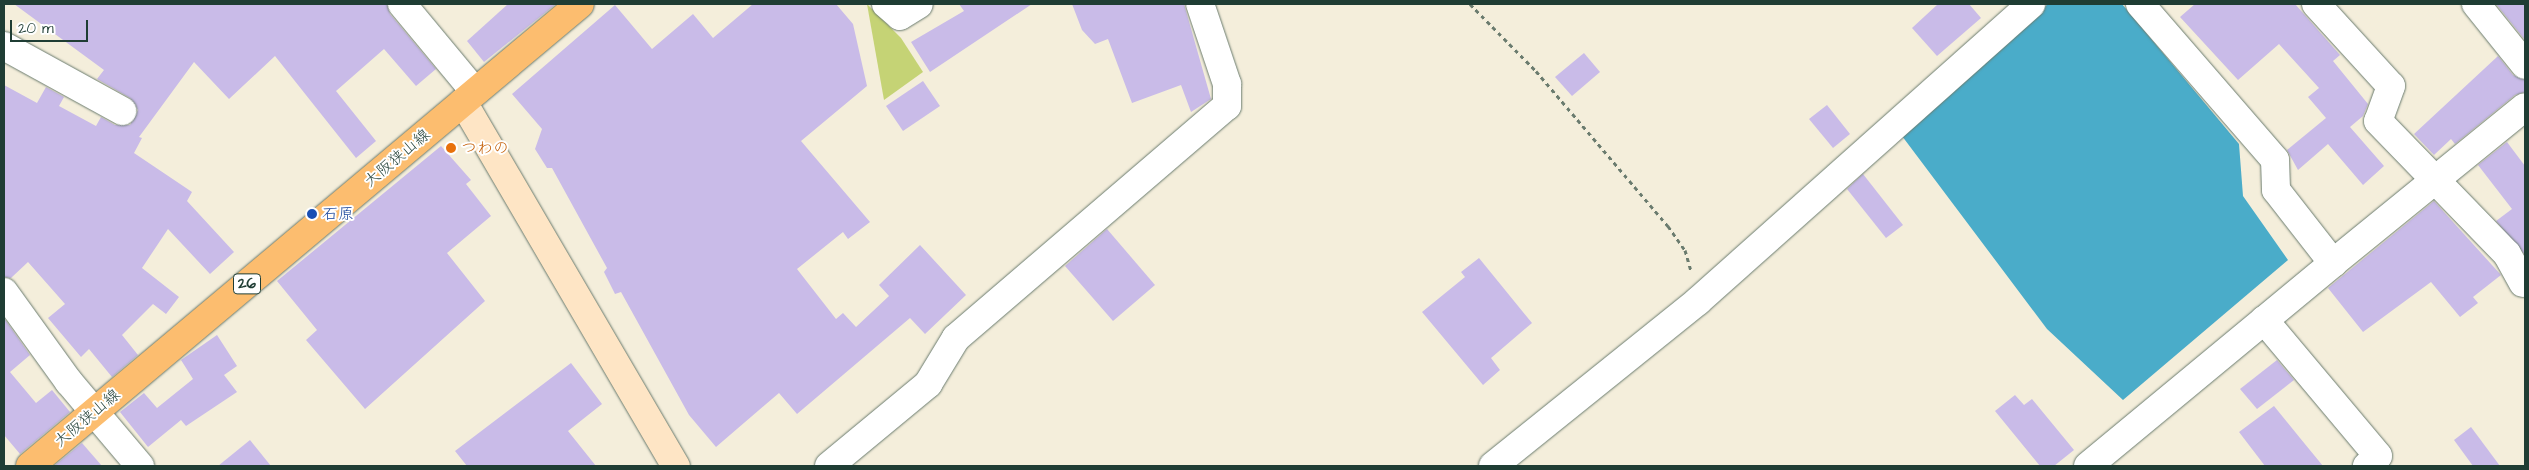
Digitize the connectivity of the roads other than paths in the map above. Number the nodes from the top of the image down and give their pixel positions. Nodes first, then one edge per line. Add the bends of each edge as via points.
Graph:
1 (402, 4) edge
2 (580, 4) edge
3 (886, 4) edge
4 (919, 4) edge
5 (1200, 4) edge
6 (2031, 4) edge
7 (2140, 4) edge
8 (2316, 4) edge
9 (2476, 4) edge
10 (4, 46) edge
11 (2525, 65) edge
12 (469, 97) junction
13 (2525, 108) edge
14 (122, 111) dead end
15 (2436, 182) junction
16 (2333, 263) junction
17 (2523, 283) dead end
18 (4, 292) edge
19 (2264, 320) junction
20 (96, 411) junction
21 (30, 466) edge
22 (140, 466) edge
23 (676, 466) edge
24 (829, 466) edge
25 (1493, 466) edge
26 (2088, 466) edge
27 (2367, 466) edge

1 - 12 street
2 - 12 main road, 大阪狭山線 / 26
3 - 4 street via 900,16
5 - 24 street via 1227,84 1227,106 956,338 928,384
6 - 25 street via 1698,301
7 - 16 street via 2275,160 2276,190
8 - 15 street via 2392,86 2378,122
9 - 11 street
10 - 14 street
12 - 20 main road, 大阪狭山線 / 26
12 - 23 street
13 - 15 street
15 - 16 street
15 - 17 street via 2508,254
16 - 19 street
18 - 20 street via 68,382
19 - 26 street
19 - 27 street via 2378,456
20 - 21 main road, 大阪狭山線 / 26
20 - 22 street

